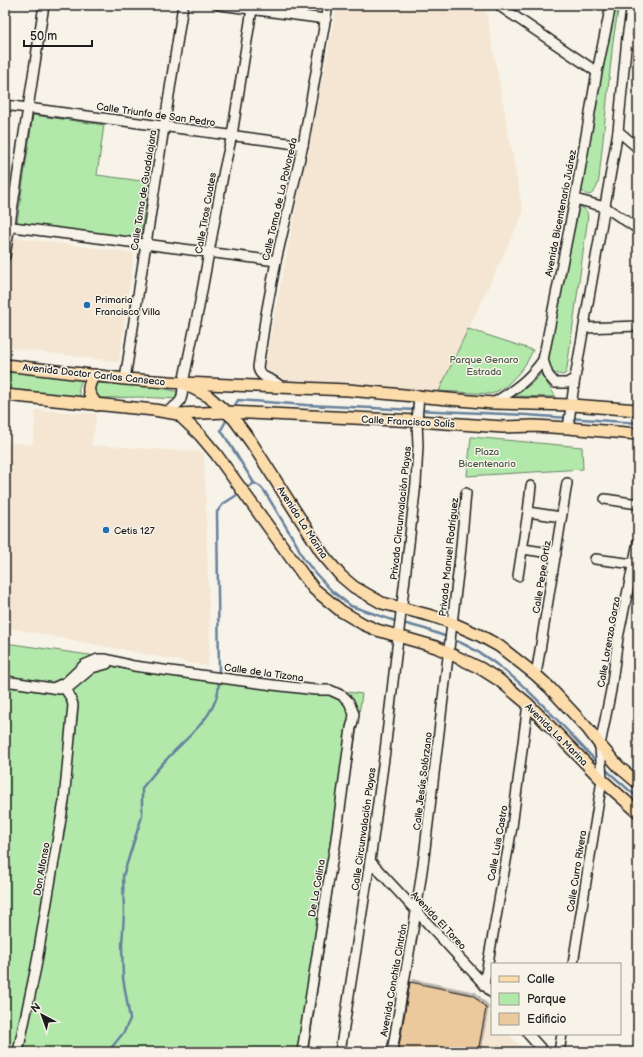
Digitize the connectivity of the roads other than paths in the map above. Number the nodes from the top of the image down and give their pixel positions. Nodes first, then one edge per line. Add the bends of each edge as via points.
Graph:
1 (44, 5) edge
2 (183, 5) edge
3 (219, 5) edge
4 (328, 5) edge
5 (611, 5) edge
6 (632, 5) edge
7 (501, 7) dead end
8 (252, 9) junction
9 (326, 19) junction
10 (627, 38) junction
11 (637, 45) edge
12 (597, 72) junction
13 (5, 105) edge
14 (28, 108) junction
15 (164, 126) junction
16 (618, 131) junction
17 (232, 135) junction
18 (303, 145) junction
19 (638, 148) edge
20 (575, 199) junction
21 (605, 207) junction
22 (7, 227) edge
23 (638, 229) edge
24 (146, 244) junction
25 (210, 252) junction
26 (5, 256) edge
27 (276, 261) junction
28 (638, 326) edge
29 (584, 328) junction
30 (543, 360) junction
31 (5, 365) edge
32 (94, 375) junction
33 (575, 378) junction
34 (125, 379) junction
35 (183, 383) junction
36 (280, 386) junction
37 (5, 395) edge
38 (418, 395) junction
39 (492, 402) junction
40 (97, 405) junction
41 (572, 405) junction
42 (638, 410) edge
43 (166, 412) junction
44 (231, 412) junction
45 (178, 414) junction
46 (417, 421) junction
47 (568, 428) junction
48 (638, 434) edge
49 (567, 484) dead end
50 (531, 486) dead end
51 (466, 493) dead end
52 (605, 499) dead end
53 (638, 504) edge
54 (528, 512) junction
55 (562, 517) junction
56 (638, 542) edge
57 (523, 549) junction
58 (556, 554) junction
59 (595, 559) dead end
60 (634, 564) junction
61 (518, 576) dead end
62 (400, 608) junction
63 (452, 624) junction
64 (398, 636) junction
65 (448, 653) junction
66 (536, 675) junction
67 (5, 681) edge
68 (64, 686) junction
69 (528, 704) junction
70 (351, 728) joint
71 (600, 745) junction
72 (602, 780) junction
73 (638, 783) edge
74 (638, 812) edge
75 (370, 861) junction
76 (416, 912) junction
77 (573, 963) edge
78 (484, 985) junction
79 (491, 992) edge
80 (529, 1035) edge
81 (562, 1035) edge
82 (18, 1052) edge
83 (302, 1052) edge
84 (340, 1052) edge
85 (392, 1052) edge
86 (544, 1052) edge
87 (559, 1052) edge

1 - 14 street
2 - 15 street, Calle Toma de Guadalajara
3 - 8 street
4 - 9 street, Calle Toma de La Polvoreda
5 - 12 street, Avenida Bicentenario Juárez
6 - 10 street
7 - 12 street
8 - 9 street
8 - 17 street, Calle Tiros Cuates
9 - 18 street, Calle Toma de La Polvoreda
10 - 11 street
10 - 16 street
12 - 20 street, Avenida Bicentenario Juárez
13 - 14 street, Calle Triunfo de San Pedro
14 - 15 street, Calle Triunfo de San Pedro
14 - 22 street
15 - 17 street, Calle Triunfo de San Pedro
15 - 24 street, Calle Toma de Guadalajara
16 - 19 street
16 - 21 street
17 - 18 street, Calle Triunfo de San Pedro
17 - 25 street, Calle Tiros Cuates
18 - 27 street, Calle Toma de La Polvoreda
20 - 21 street
20 - 30 street, Avenida Bicentenario Juárez
21 - 23 street
21 - 29 street
22 - 24 street
22 - 26 street
24 - 25 street
24 - 34 street, Calle Toma de Guadalajara
25 - 27 street
25 - 35 street, Calle Tiros Cuates
27 - 36 street, Calle Toma de La Polvoreda via 258,371
28 - 29 street
29 - 33 street
30 - 33 street via 548,375 555,383 567,383
30 - 39 street, Avenida Bicentenario Juárez via 527,380
31 - 32 main road, Avenida Doctor Carlos Canseco
32 - 34 main road, Avenida Doctor Carlos Canseco
32 - 40 main road via 88,391
33 - 41 street
34 - 35 main road, Avenida Doctor Carlos Canseco
35 - 36 main road
35 - 43 street, Calle Tiros Cuates via 181,401
35 - 44 main road, Avenida La Marina
36 - 38 main road
37 - 40 main road
38 - 39 main road
38 - 46 street, Privada Circunvalación Playas
39 - 41 main road
40 - 43 main road
41 - 42 main road
41 - 47 street
43 - 45 main road
44 - 45 main road, Calle Francisco Solís
44 - 46 main road, Calle Francisco Solís
44 - 62 main road, Avenida La Marina via 324,556 341,576 369,597
45 - 64 main road, Avenida La Marina via 216,454 314,589 341,611 363,624
46 - 47 main road, Calle Francisco Solís via 503,427
46 - 62 street, Privada Circunvalación Playas via 416,483
47 - 48 main road, Calle Francisco Solís
49 - 55 street, Calle Pepe Ortiz
50 - 54 street
51 - 63 street, Privada Manuel Rodríguez
52 - 53 street
54 - 55 street
54 - 57 street
55 - 58 street, Calle Pepe Ortiz
56 - 60 street, Calle Lorenzo Garza
57 - 58 street
57 - 61 street
58 - 66 street, Calle Pepe Ortiz
59 - 60 street
60 - 71 street, Calle Lorenzo Garza via 618,638
62 - 63 main road, Avenida La Marina
62 - 64 street, Calle Circunvalación Playas
63 - 65 street
63 - 66 main road, Avenida La Marina via 499,646
64 - 65 main road, Avenida La Marina
64 - 75 street, Calle Circunvalación Playas
65 - 69 main road, Avenida La Marina via 499,680
65 - 76 street, Calle Jesús Solórzano
66 - 71 main road, Avenida La Marina
67 - 68 street via 53,688
68 - 70 street, Calle de la Tizona via 92,668 116,662 316,690 340,701 348,714
68 - 82 street, Don Alfonso via 72,705 64,801 36,967
69 - 72 main road, Avenida La Marina
69 - 78 street, Calle Luis Castro via 512,827
70 - 83 street, De La Colina
71 - 72 street, Avenida La Marina
71 - 73 main road, Avenida La Marina via 619,767
72 - 74 main road, Avenida La Marina
72 - 77 street, Calle Curro Rivera
75 - 76 street, Avenida El Toreo
75 - 84 street, Calle Circunvalación Playas
76 - 78 street, Avenida El Toreo
76 - 85 street, Avenida Conchita Cintrón
78 - 79 street, Avenida El Toreo
80 - 86 street
81 - 87 street

